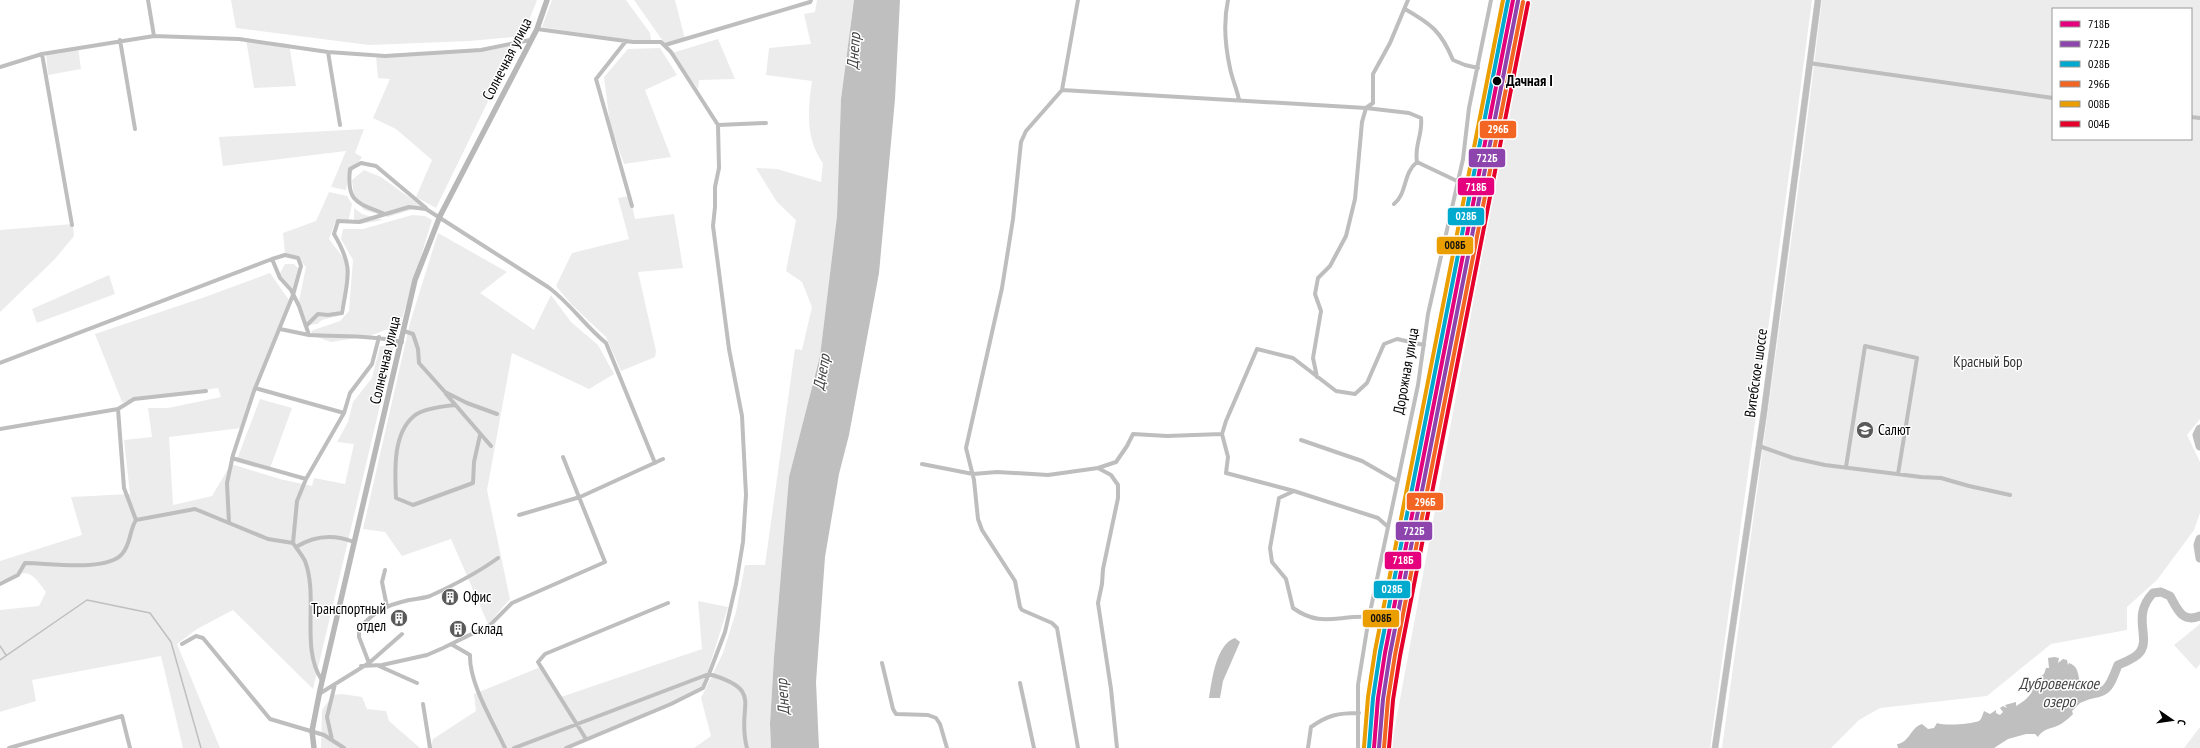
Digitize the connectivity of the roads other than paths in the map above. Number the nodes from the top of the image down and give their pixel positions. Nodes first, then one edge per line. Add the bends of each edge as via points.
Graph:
1 (148, 0) edge
2 (547, 0) edge
3 (811, 0) edge
4 (1078, 0) edge
5 (1228, 0) edge
6 (1408, 0) edge
7 (1491, 0) edge
8 (1818, 0) edge
9 (1405, 9) junction
10 (537, 29) junction
11 (154, 36) junction
12 (120, 40) junction
13 (530, 40) junction
14 (626, 41) junction
15 (665, 45) junction
16 (328, 52) junction
17 (42, 54) junction
18 (1809, 63) junction
19 (0, 67) edge
20 (1478, 68) junction
21 (1062, 90) junction
22 (2052, 98) edge
23 (1239, 100) junction
24 (1366, 108) junction
25 (766, 123) dead end
26 (340, 125) dead end
27 (718, 125) junction
28 (135, 129) dead end
29 (1417, 162) junction
30 (1457, 182) junction
31 (1394, 204) dead end
32 (632, 206) dead end
33 (426, 209) junction
34 (385, 214) junction
35 (439, 219) junction
36 (72, 226) dead end
37 (272, 259) junction
38 (293, 295) junction
39 (306, 326) junction
40 (280, 329) junction
41 (404, 331) junction
42 (309, 334) junction
43 (379, 337) junction
44 (402, 342) junction
45 (1424, 345) junction
46 (0, 363) edge
47 (1318, 377) junction
48 (255, 388) junction
49 (206, 391) dead end
50 (445, 392) junction
51 (455, 405) junction
52 (118, 409) junction
53 (344, 413) junction
54 (497, 414) dead end
55 (0, 429) edge
56 (1222, 434) junction
57 (480, 435) junction
58 (1301, 440) dead end
59 (491, 446) dead end
60 (1759, 446) junction
61 (563, 457) dead end
62 (232, 458) junction
63 (663, 459) dead end
64 (654, 463) junction
65 (922, 464) dead end
66 (1846, 467) junction
67 (1098, 468) junction
68 (973, 474) junction
69 (1898, 474) junction
70 (306, 479) junction
71 (1397, 481) junction
72 (1294, 492) junction
73 (2010, 495) dead end
74 (580, 497) junction
75 (519, 515) dead end
76 (136, 520) junction
77 (229, 523) junction
78 (1387, 526) junction
79 (354, 542) junction
80 (293, 543) junction
81 (296, 547) junction
82 (498, 558) dead end
83 (385, 570) dead end
84 (0, 584) edge
85 (668, 603) dead end
86 (386, 606) junction
87 (1368, 617) junction
88 (402, 634) dead end
89 (182, 644) dead end
90 (450, 644) junction
91 (369, 663) junction
92 (882, 663) dead end
93 (361, 666) junction
94 (379, 666) junction
95 (708, 674) junction
96 (322, 680) junction
97 (417, 683) dead end
98 (1020, 683) dead end
99 (335, 684) junction
100 (319, 694) junction
101 (423, 704) dead end
102 (1359, 713) junction
103 (578, 725) junction
104 (312, 731) junction
105 (586, 739) junction
106 (332, 740) junction
107 (9, 748) edge
108 (130, 748) edge
109 (314, 748) edge
110 (344, 748) edge
111 (430, 748) edge
112 (505, 748) edge
113 (514, 748) edge
114 (566, 748) edge
115 (747, 748) edge
116 (947, 748) edge
117 (1034, 748) edge
118 (1078, 748) edge
119 (1117, 748) edge
120 (1308, 748) edge
121 (1358, 748) edge
122 (1715, 748) edge

1 - 11 street
2 - 10 street, Солнечная улица
3 - 15 street
4 - 21 street
5 - 23 street via 1224,20 1230,69
6 - 9 street
7 - 20 street, Дорожная улица
8 - 18 main road, Витебское шоссе
9 - 20 street via 1430,23 1448,48 1453,60
9 - 24 street via 1374,74 1373,103
10 - 13 street, Солнечная улица
10 - 14 street
11 - 12 street
11 - 16 street via 239,38
12 - 17 street
12 - 28 street
13 - 16 street via 481,50 385,56
13 - 35 street, Солнечная улица
14 - 15 street via 661,42
14 - 32 street via 596,79
15 - 27 street
16 - 26 street
17 - 19 street
17 - 36 street
18 - 22 street
18 - 60 main road, Витебское шоссе
20 - 30 street, Дорожная улица
21 - 23 street
21 - 68 street via 1026,131 1022,142 1002,288 966,448
23 - 24 street
24 - 29 street via 1409,113 1421,118 1422,129 1415,150
24 - 47 street via 1360,134 1355,199 1346,236 1330,266 1318,278 1315,294 1321,311 1313,358
25 - 27 street
27 - 95 street via 719,168 715,186 713,226 729,349 742,416 746,495 743,542 736,584 725,632
29 - 30 street
29 - 31 street via 1410,168 1399,200
30 - 45 street, Дорожная улица via 1428,314
33 - 34 street via 409,207
33 - 34 street via 376,166 361,163 350,169 348,185 354,197 361,206
33 - 35 street
34 - 39 street via 359,222 338,221 334,234 344,250 349,268 342,313 318,314
35 - 41 street, Солнечная улица via 416,280
35 - 64 street via 564,299 606,343
37 - 38 street via 280,278
37 - 38 street via 285,255 298,258 301,266
37 - 46 street
38 - 39 street
38 - 40 street
39 - 42 street
40 - 42 street
40 - 48 street
41 - 44 street, Солнечная улица
41 - 50 street via 413,334 418,349 418,363
42 - 43 street
43 - 44 street
43 - 53 street via 372,364 350,394
44 - 79 street, Солнечная улица
45 - 47 street via 1397,339 1384,344 1367,383 1355,394 1336,391
45 - 71 street, Дорожная улица
47 - 56 street via 1293,358 1257,348
48 - 53 street
48 - 62 street
49 - 52 street via 134,399
50 - 51 street
50 - 54 street
51 - 57 street
51 - 57 street via 438,407 414,416 401,435 395,471 396,498 413,505 473,483 474,462
52 - 55 street
52 - 76 street via 124,488
53 - 70 street
56 - 67 street via 1133,434 1116,462
56 - 72 street via 1228,457 1226,473
57 - 59 street
58 - 71 street via 1362,461
60 - 66 street via 1794,458
60 - 122 main road, Витебское шоссе
61 - 74 street
62 - 70 street
62 - 77 street via 227,483
63 - 64 street
64 - 74 street
65 - 68 street
66 - 69 street
66 - 69 street via 1865,346 1917,358
67 - 68 street via 1048,475 997,472
67 - 119 street via 1111,475 1118,485 1118,498 1098,603
68 - 118 street via 978,519 982,530 1015,581 1020,607 1057,628
69 - 73 street via 1941,478
70 - 80 street via 298,501
71 - 78 street, Дорожная улица
72 - 78 street via 1378,518
72 - 87 street via 1279,498 1270,548 1272,562 1286,579 1292,608 1305,617 1319,620
74 - 75 street
74 - 90 street via 605,562 512,603 490,625
76 - 77 street via 195,509
76 - 84 street via 130,529 130,542 121,555 103,563 72,566 26,563 18,575
77 - 80 street via 268,539
78 - 87 street, Дорожная улица
79 - 81 street via 343,537 328,536 306,540
79 - 96 street, Солнечная улица
80 - 81 street
81 - 96 street via 305,561 311,599 312,655 316,671
82 - 86 street via 463,581 429,596
83 - 86 street via 382,582
85 - 103 street via 545,654 538,662
86 - 91 street via 375,611 360,628 360,637
87 - 102 street, Дорожная улица via 1358,685
88 - 91 street
89 - 104 street via 196,636 202,638 270,719
90 - 94 street via 427,655
90 - 112 street via 470,655 469,661 476,686
91 - 93 street
92 - 116 street via 896,714 936,718
93 - 94 street
93 - 99 street
94 - 97 street
95 - 103 street
95 - 105 street via 703,688
95 - 115 street via 737,684 745,694 744,738
96 - 100 street, Солнечная улица
98 - 117 street
99 - 100 street
99 - 106 street via 327,717
100 - 104 street, Солнечная улица
101 - 111 street
102 - 120 street via 1326,717 1311,727
102 - 121 street, Дорожная улица
103 - 105 street
103 - 113 street
104 - 106 street
104 - 109 street, Солнечная улица
105 - 114 street
106 - 110 street
107 - 108 street via 122,716

